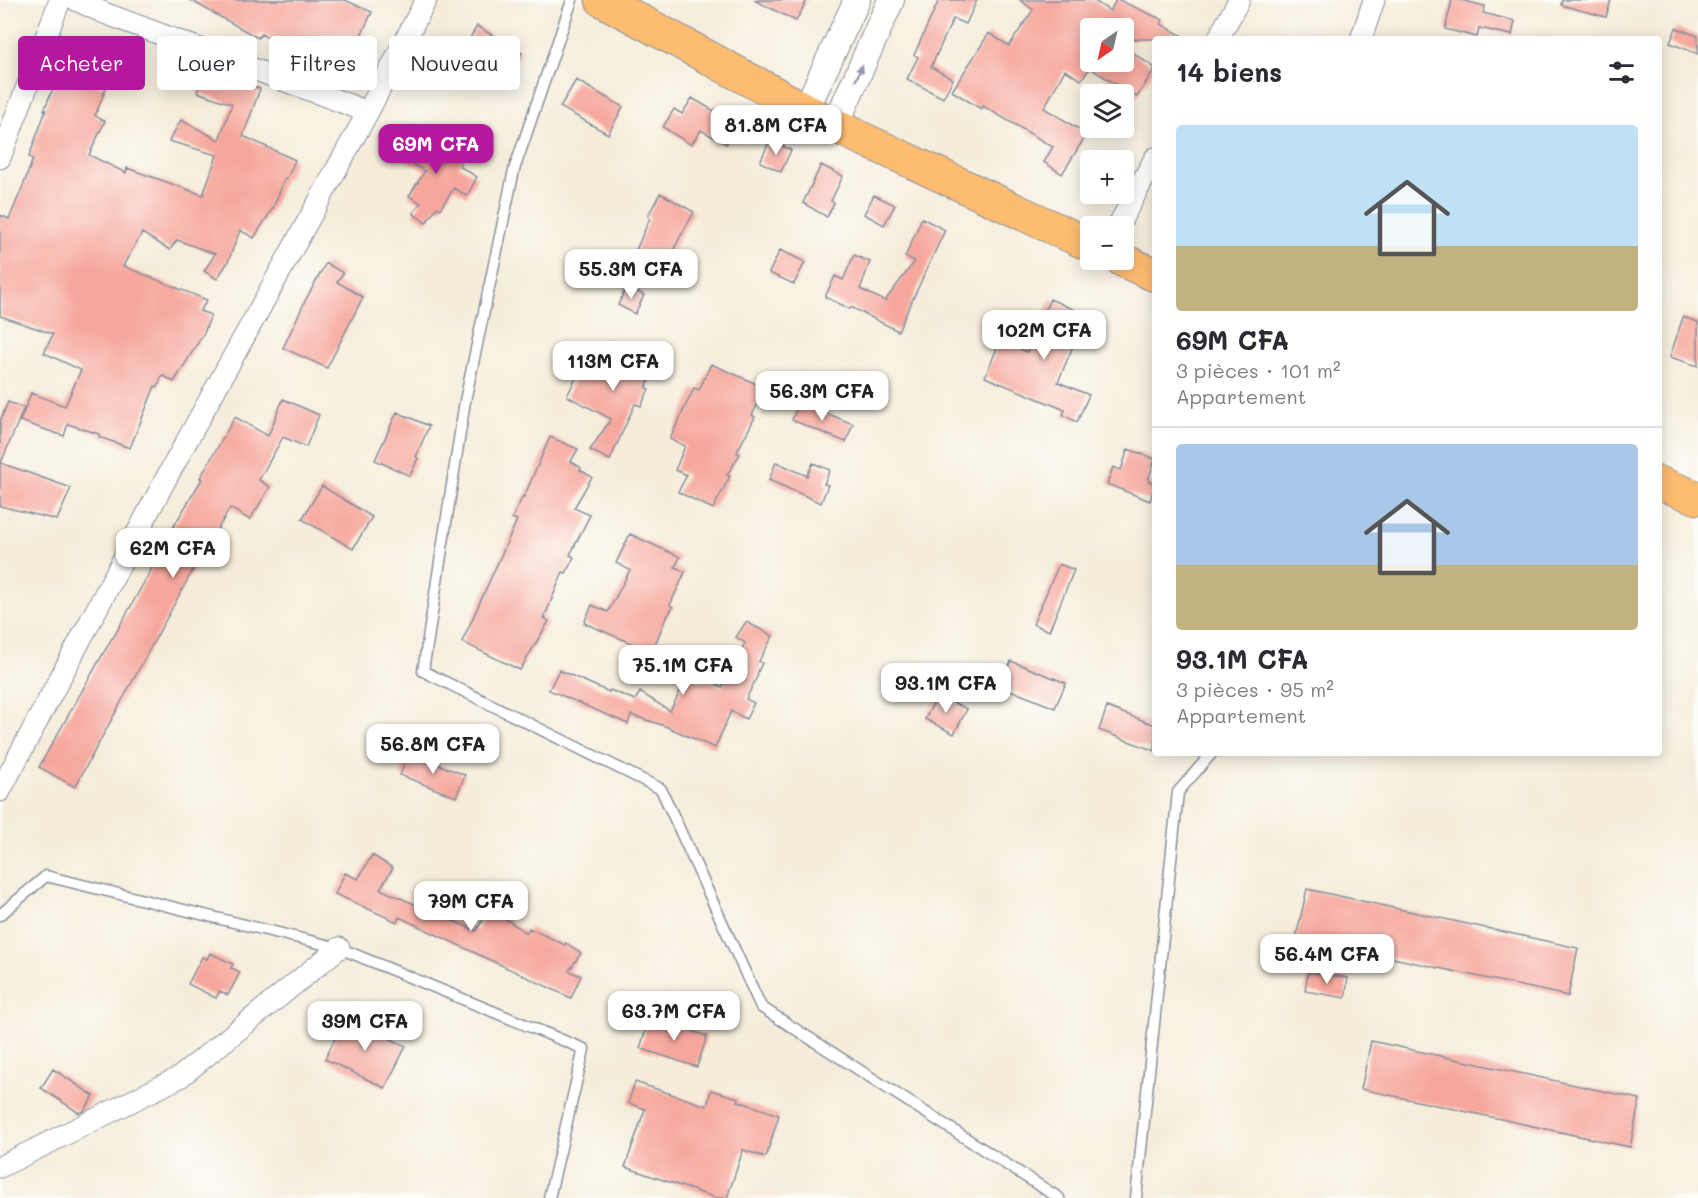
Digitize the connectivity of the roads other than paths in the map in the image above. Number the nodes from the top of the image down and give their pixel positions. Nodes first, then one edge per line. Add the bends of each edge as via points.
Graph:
1 (60, 0) edge
2 (76, 0) edge
3 (426, 0) edge
4 (572, 0) edge
5 (602, 0) edge
6 (857, 0) edge
7 (891, 0) edge
8 (1239, 0) edge
9 (1374, 0) edge
10 (107, 7) edge
11 (1220, 36) edge
12 (1361, 36) edge
13 (806, 109) junction
14 (368, 112) junction
15 (835, 126) junction
16 (0, 158) edge
17 (1152, 164) edge
18 (1123, 216) edge
19 (1080, 240) edge
20 (1134, 265) edge
21 (1152, 274) edge
22 (1662, 484) edge
23 (1698, 498) edge
24 (1209, 756) edge
25 (0, 791) edge
26 (0, 915) edge
27 (339, 948) junction
28 (0, 1167) edge
29 (549, 1198) edge
30 (1059, 1198) edge
31 (1136, 1198) edge

1 - 16 street
2 - 10 street
3 - 14 street
4 - 30 lane via 514,170 465,401 423,672 661,789 761,1007
5 - 13 main road
6 - 13 street
15 -> 7 street
8 - 11 street
9 - 12 street
10 - 14 street
13 - 15 main road
14 - 25 street
15 - 19 main road
17 - 18 street
20 - 21 main road
22 - 23 main road
24 - 31 lane via 1178,792
26 - 27 lane via 46,876
27 - 28 street via 180,1077
27 - 29 lane via 584,1049

